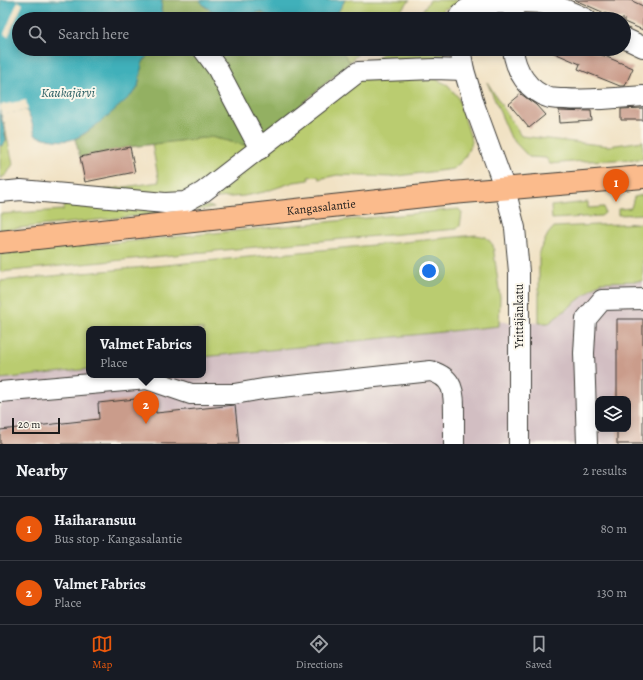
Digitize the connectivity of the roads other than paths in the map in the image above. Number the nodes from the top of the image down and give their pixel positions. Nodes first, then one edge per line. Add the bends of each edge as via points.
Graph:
1 (512, 11) edge
2 (462, 12) edge
3 (570, 12) edge
4 (631, 41) edge
5 (643, 47) edge
6 (208, 56) edge
7 (461, 56) edge
8 (514, 56) edge
9 (464, 70) junction
10 (643, 96) edge
11 (260, 148) junction
12 (643, 177) edge
13 (505, 189) junction
14 (0, 192) edge
15 (0, 242) edge
16 (643, 299) edge
17 (0, 392) edge
18 (454, 444) edge
19 (519, 444) edge
20 (587, 444) edge

1 - 2 street via 488,4
1 - 3 street via 526,1 546,3
4 - 5 street
6 - 11 street
7 - 9 street, Yrittäjänkatu
8 - 10 street via 522,77 535,91 550,98 577,100
9 - 11 street via 358,72
9 - 13 street, Yrittäjänkatu via 474,107
11 - 14 street via 204,192 185,202 165,203 21,190
12 - 13 main road, Kangasalantie
13 - 15 main road, Kangasalantie
13 - 19 street, Yrittäjänkatu via 515,228 519,272
16 - 20 street via 602,300 586,319 584,353
17 - 18 street via 147,379 191,394 234,394 431,371 440,374 449,382 454,392

